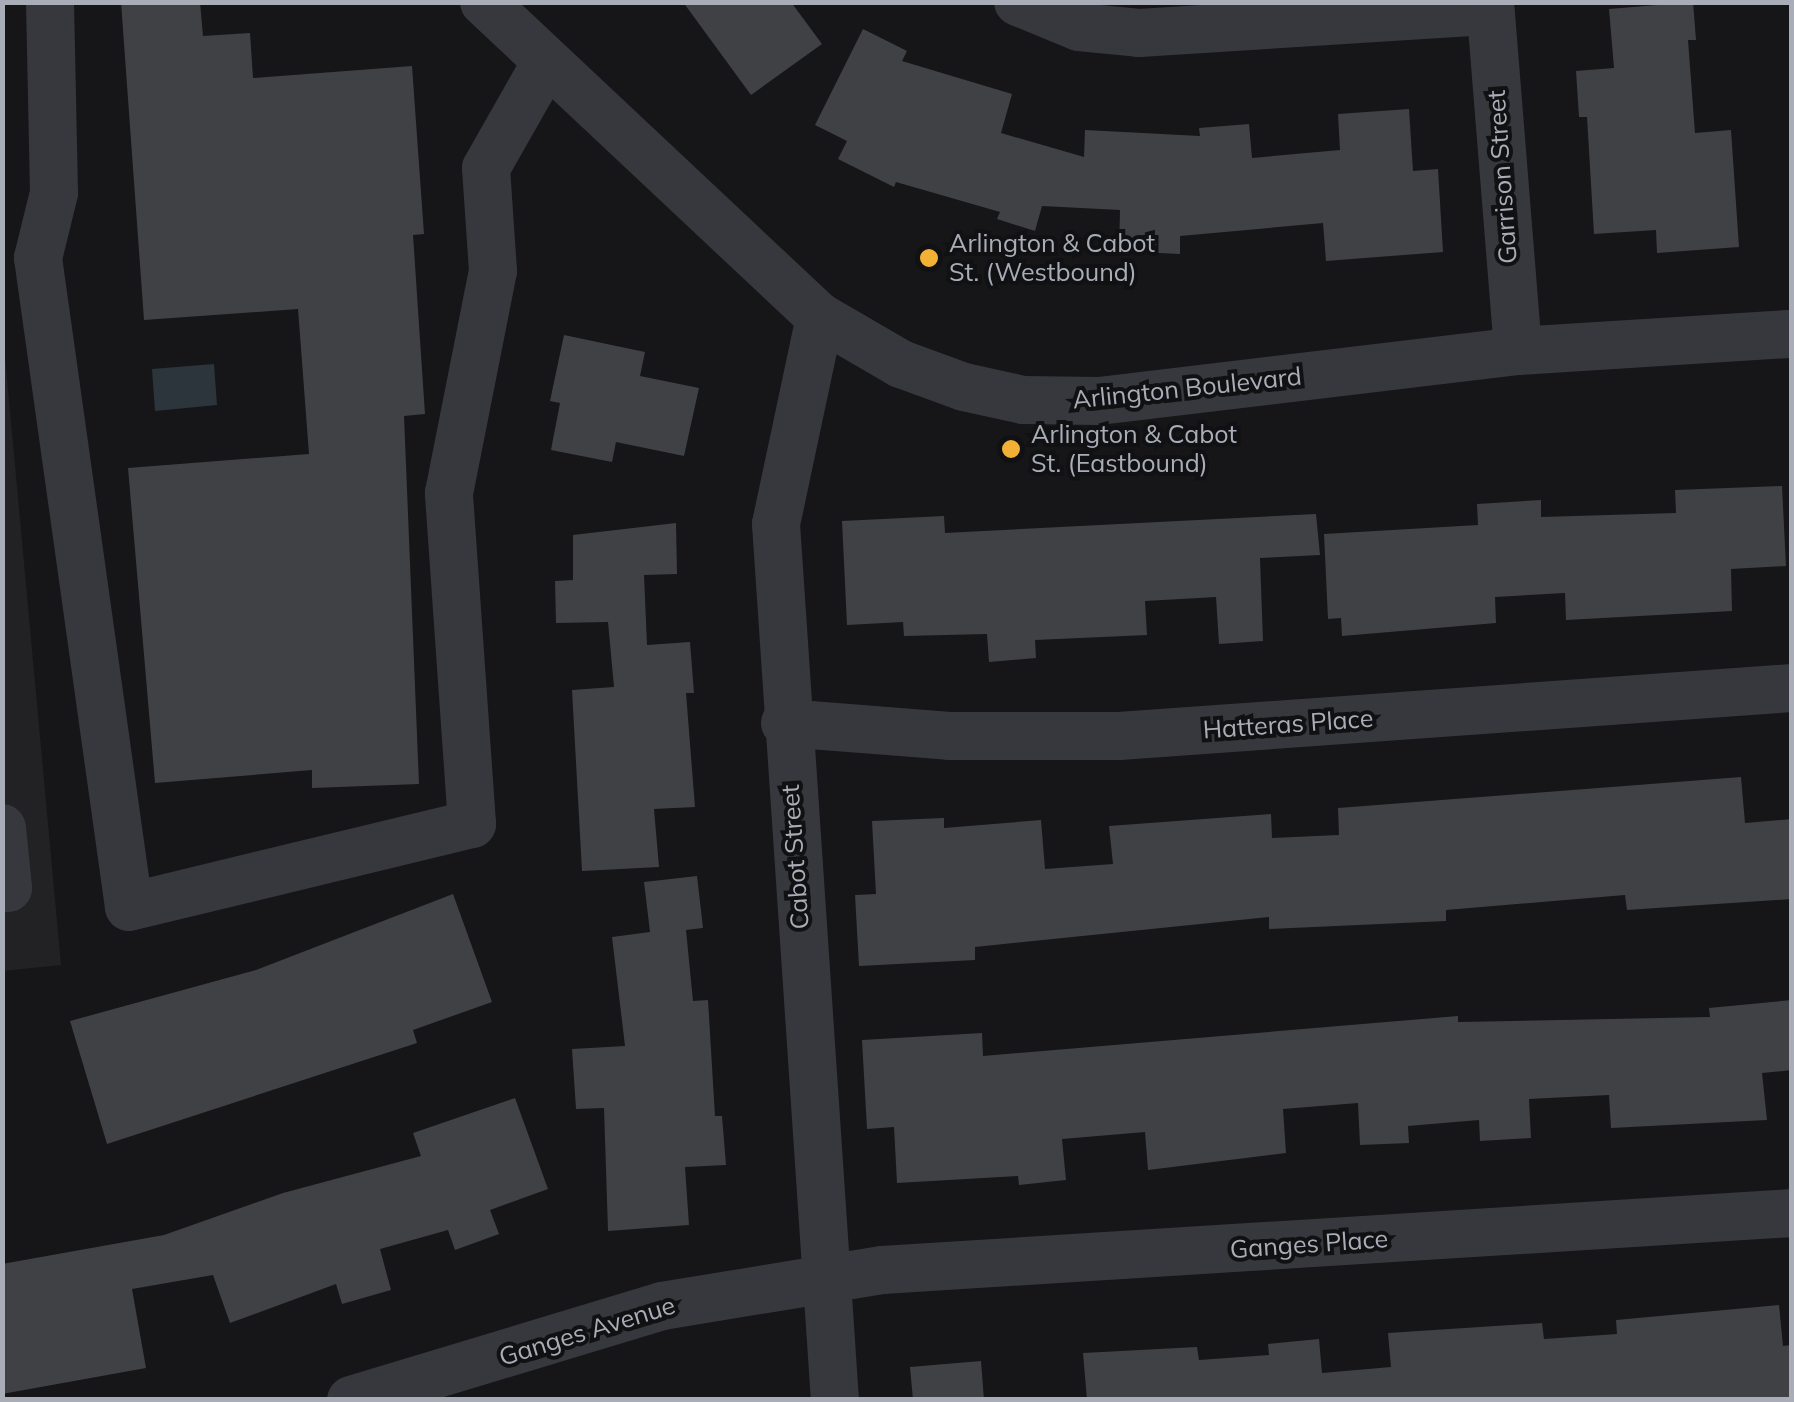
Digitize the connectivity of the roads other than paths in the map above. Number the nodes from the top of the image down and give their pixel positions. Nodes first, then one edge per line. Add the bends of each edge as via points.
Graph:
1 (50, 2) edge
2 (484, 2) edge
3 (1018, 2) edge
4 (1490, 7) edge
5 (546, 64) junction
6 (820, 317) junction
7 (1792, 334) edge
8 (1518, 350) junction
9 (1792, 688) edge
10 (785, 724) junction
11 (2, 828) edge
12 (2, 888) edge
13 (1792, 1214) edge
14 (827, 1278) junction
15 (351, 1400) edge
16 (835, 1400) edge

1 - 5 street via 54,193 38,258 129,907 472,824 449,492 493,272 486,168
2 - 5 street, Arlington Boulevard
3 - 4 street via 1078,26 1139,32
4 - 8 street, Garrison Street
5 - 6 street, Arlington Boulevard
6 - 8 street, Arlington Boulevard via 901,364 1024,400 1099,401
6 - 10 street, Cabot Street via 776,524
7 - 8 street, Arlington Boulevard
9 - 10 street, Hatteras Place via 1120,736 949,736
10 - 14 street, Cabot Street
11 - 12 street via 8,888
13 - 14 street, Ganges Place
14 - 15 street, Ganges Avenue via 662,1306
14 - 16 street, Cabot Street

